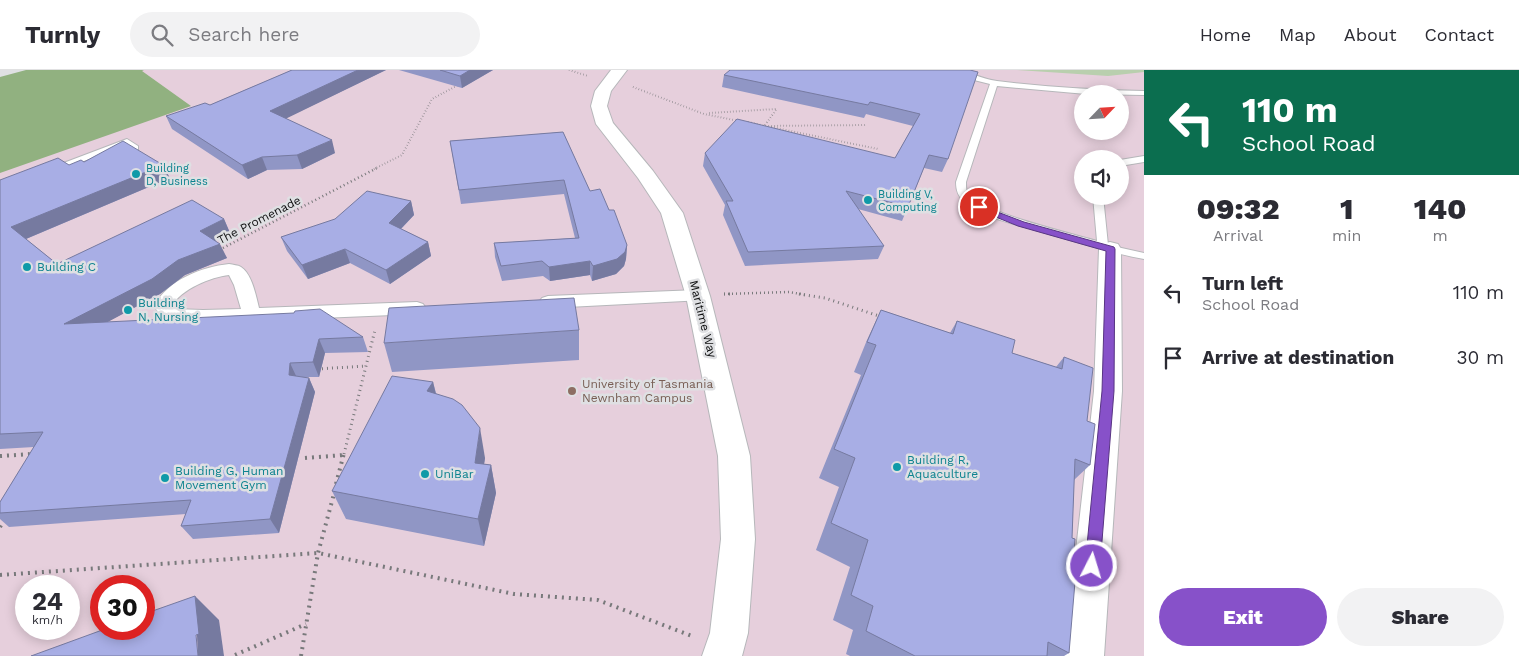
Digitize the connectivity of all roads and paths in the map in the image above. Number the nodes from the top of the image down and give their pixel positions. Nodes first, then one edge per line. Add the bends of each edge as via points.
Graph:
1 (569, 70) edge
2 (956, 70) edge
3 (592, 78) dead end
4 (624, 78) edge
5 (461, 83) edge
6 (994, 83) junction
7 (1144, 93) edge
8 (704, 114) junction
9 (867, 125) dead end
10 (765, 126) junction
11 (748, 127) edge
12 (135, 148) edge
13 (878, 149) dead end
14 (1144, 159) edge
15 (1129, 162) edge
16 (36, 175) edge
17 (1099, 205) edge
18 (1106, 248) junction
19 (219, 250) edge
20 (1144, 256) edge
21 (698, 296) junction
22 (529, 303) edge
23 (430, 307) edge
24 (380, 309) junction
25 (252, 314) edge
26 (889, 320) edge
27 (367, 366) junction
28 (309, 369) edge
29 (35, 454) edge
30 (0, 456) edge
31 (344, 456) junction
32 (305, 458) dead end
33 (5, 519) edge
34 (0, 527) edge
35 (318, 554) junction
36 (0, 575) edge
37 (306, 624) junction
38 (235, 655) edge
39 (723, 655) edge
40 (301, 656) edge
41 (1084, 656) edge

1 - 3 path
2 - 6 lane
4 - 8 path
4 - 21 street, Maritime Way via 603,91 599,106 605,124 672,213
5 - 19 path, The Promenade via 432,99 402,155
6 - 7 lane
6 - 18 lane via 961,182 961,190 967,199 1021,224
8 - 10 path
8 - 10 path via 776,109
9 - 10 path
10 - 11 path
10 - 13 path
12 - 16 lane via 127,142
14 - 15 lane
17 - 18 lane
18 - 20 lane
18 - 41 street via 1108,391
21 - 22 street
21 - 26 path via 789,292 825,298
21 - 39 street, Maritime Way via 734,456 738,540 729,634
23 - 24 street
24 - 25 street
24 - 27 path
27 - 28 path
27 - 31 path
29 - 30 path
31 - 32 path
31 - 35 path
33 - 34 path
35 - 36 path
35 - 37 path
35 - 39 path via 514,594 598,600 698,638
37 - 38 path
37 - 40 path

